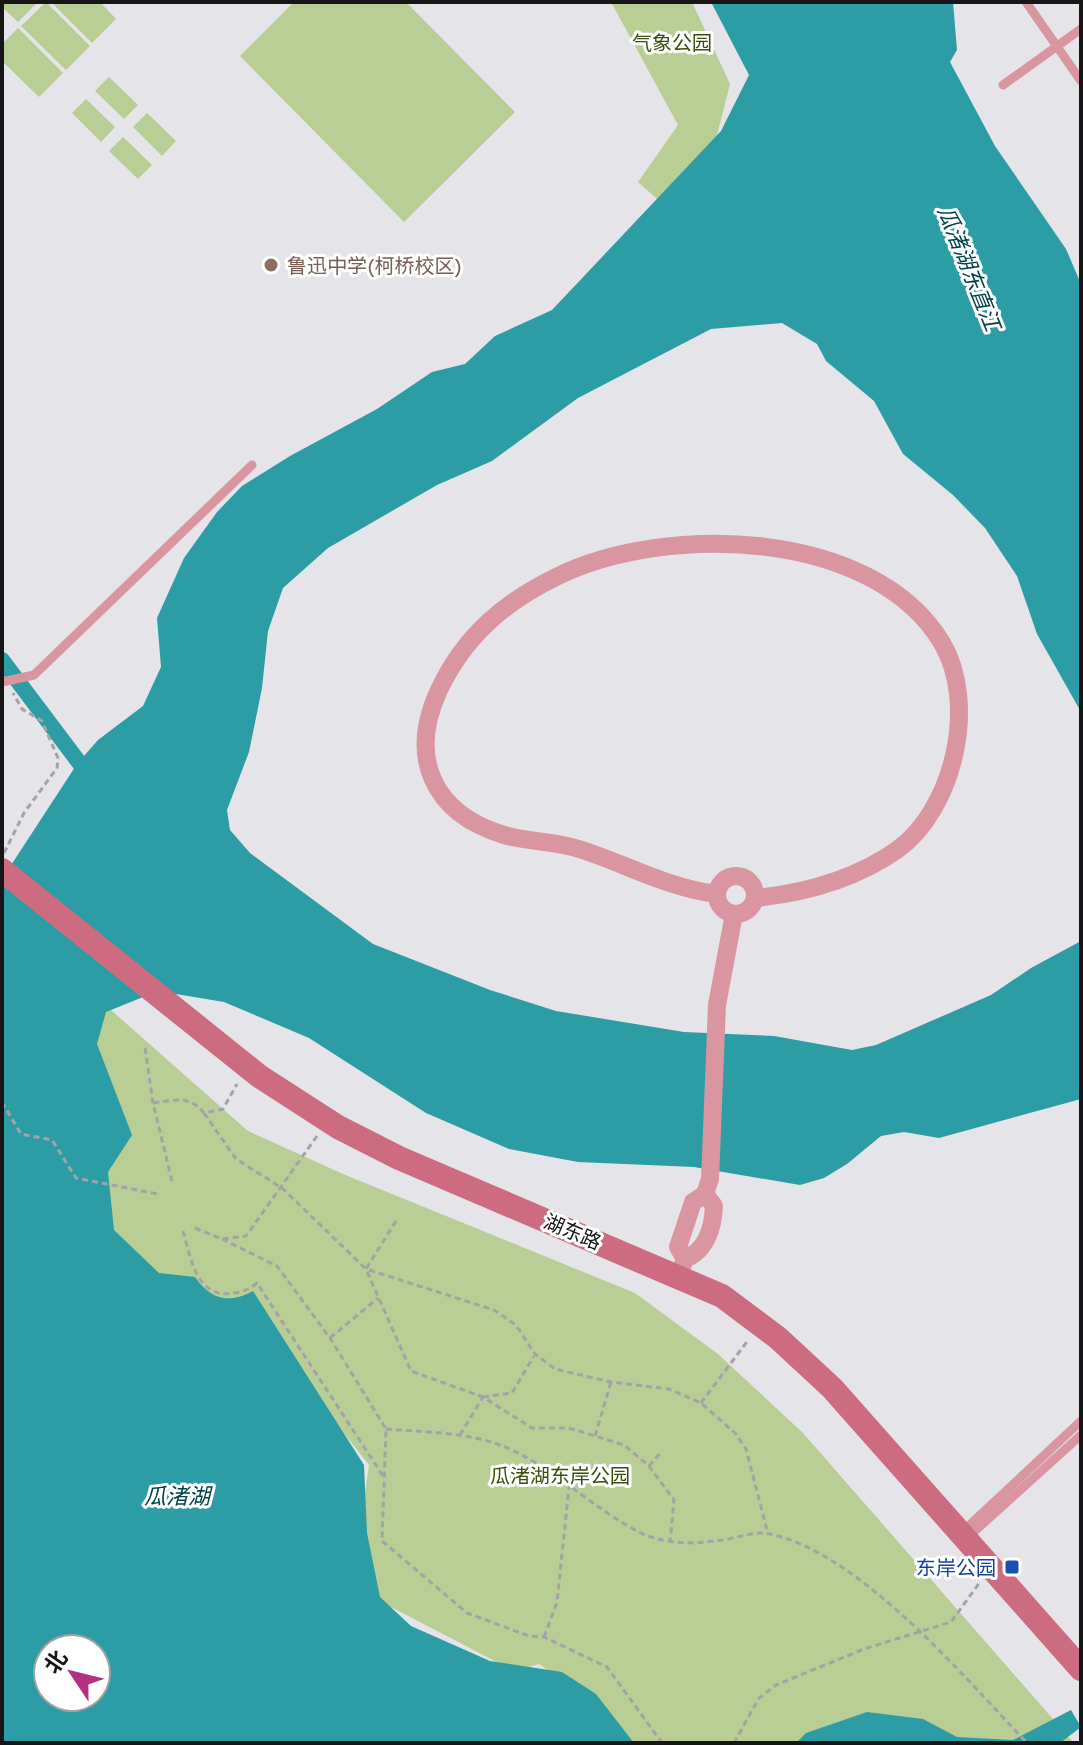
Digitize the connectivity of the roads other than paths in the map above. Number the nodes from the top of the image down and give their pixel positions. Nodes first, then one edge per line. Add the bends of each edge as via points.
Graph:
1 (1026, 2) edge
2 (1081, 29) edge
3 (1055, 44) junction
4 (1081, 81) edge
5 (1003, 85) dead end
6 (252, 465) dead end
7 (4, 682) edge
8 (2, 870) edge
9 (716, 894) junction
10 (755, 898) junction
11 (734, 914) junction
12 (682, 1267) junction
13 (1081, 1421) edge
14 (1081, 1435) edge
15 (963, 1536) junction
16 (1081, 1669) edge

1 - 3 lane
2 - 3 lane
3 - 4 lane
3 - 5 lane
6 - 7 lane via 34,675
8 - 12 street, 湖东路 via 246,1067 328,1120 399,1158
9 - 10 street via 721,883 737,876 753,885
9 - 10 street via 678,886 575,848 506,835 469,819 442,795 427,770 427,726 449,668 487,619 557,576 616,555 679,543 761,544 810,555 864,575 911,607 942,643 957,683 961,718 946,781 923,822 900,848 857,873 804,893
9 - 11 street via 720,907
10 - 11 street via 749,909
11 - 12 street via 717,1005 708,1186 693,1202 678,1247
12 - 15 street, 湖东路 via 761,1325 832,1388
13 - 15 lane
14 - 15 lane
15 - 16 street, 湖东路

